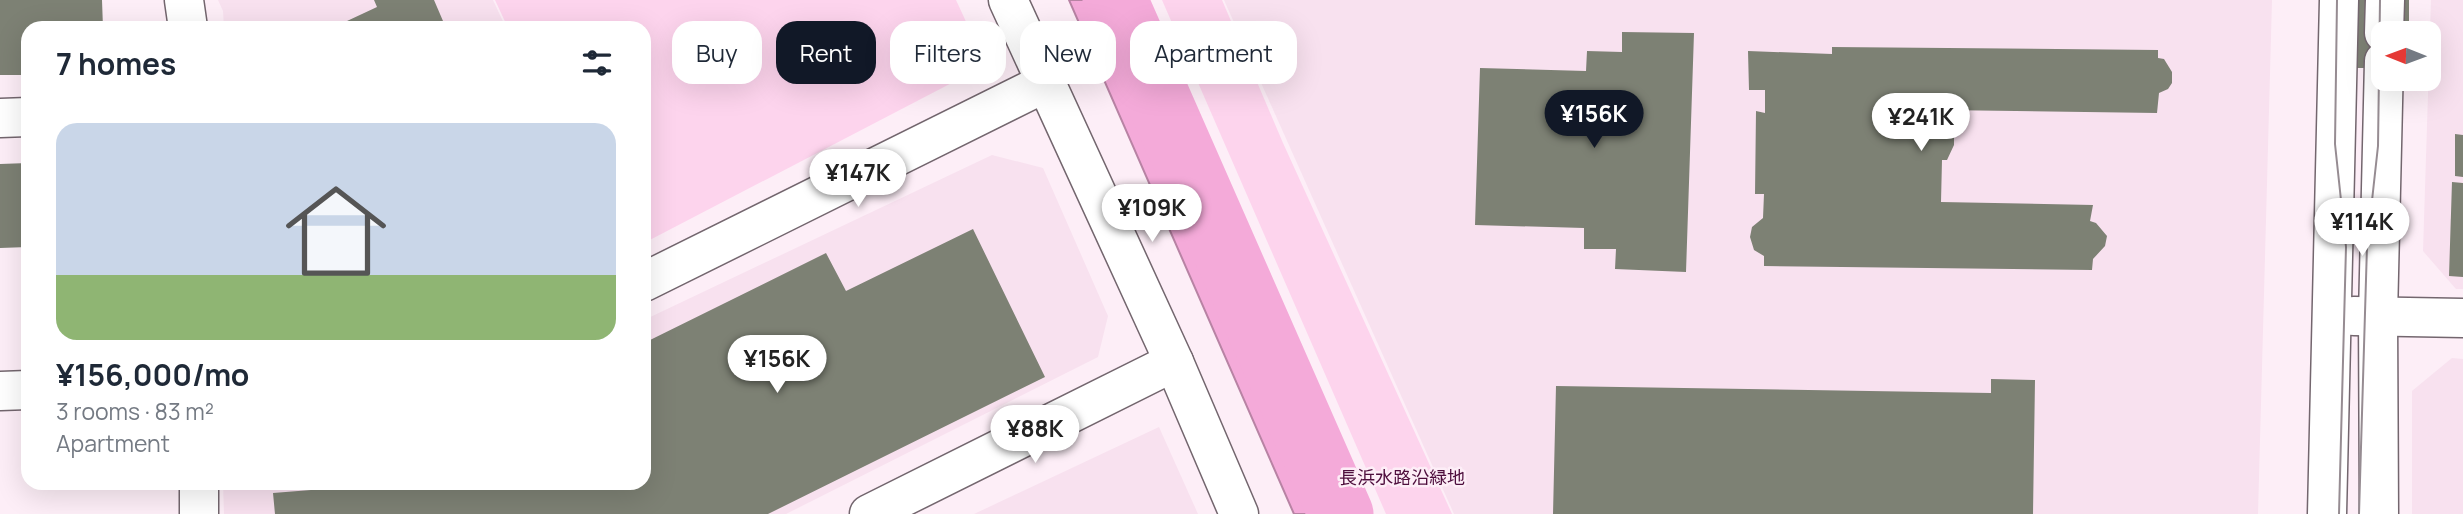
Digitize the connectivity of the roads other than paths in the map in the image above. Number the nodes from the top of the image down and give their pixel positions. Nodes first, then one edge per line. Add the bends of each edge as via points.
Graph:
1 (184, 0) edge
2 (1008, 0) edge
3 (2339, 0) edge
4 (2385, 0) edge
5 (187, 21) edge
6 (2384, 21) edge
7 (1020, 27) edge
8 (1043, 84) edge
9 (1045, 84) edge
10 (2383, 91) edge
11 (21, 117) edge
12 (0, 118) edge
13 (651, 279) edge
14 (2331, 315) junction
15 (2378, 316) junction
16 (2463, 318) edge
17 (1174, 362) junction
18 (21, 390) edge
19 (0, 391) edge
20 (199, 490) edge
21 (200, 514) edge
22 (869, 514) edge
23 (1239, 514) edge
24 (2327, 514) edge
25 (2379, 514) edge

1 - 5 street
2 - 7 street
3 - 14 street
4 - 6 street
8 - 13 street
9 - 17 street
10 - 15 street
11 - 12 street
14 - 15 street
14 - 24 street
15 - 16 street
15 - 25 street
17 - 22 street
17 - 23 street
18 - 19 street
20 - 21 street

